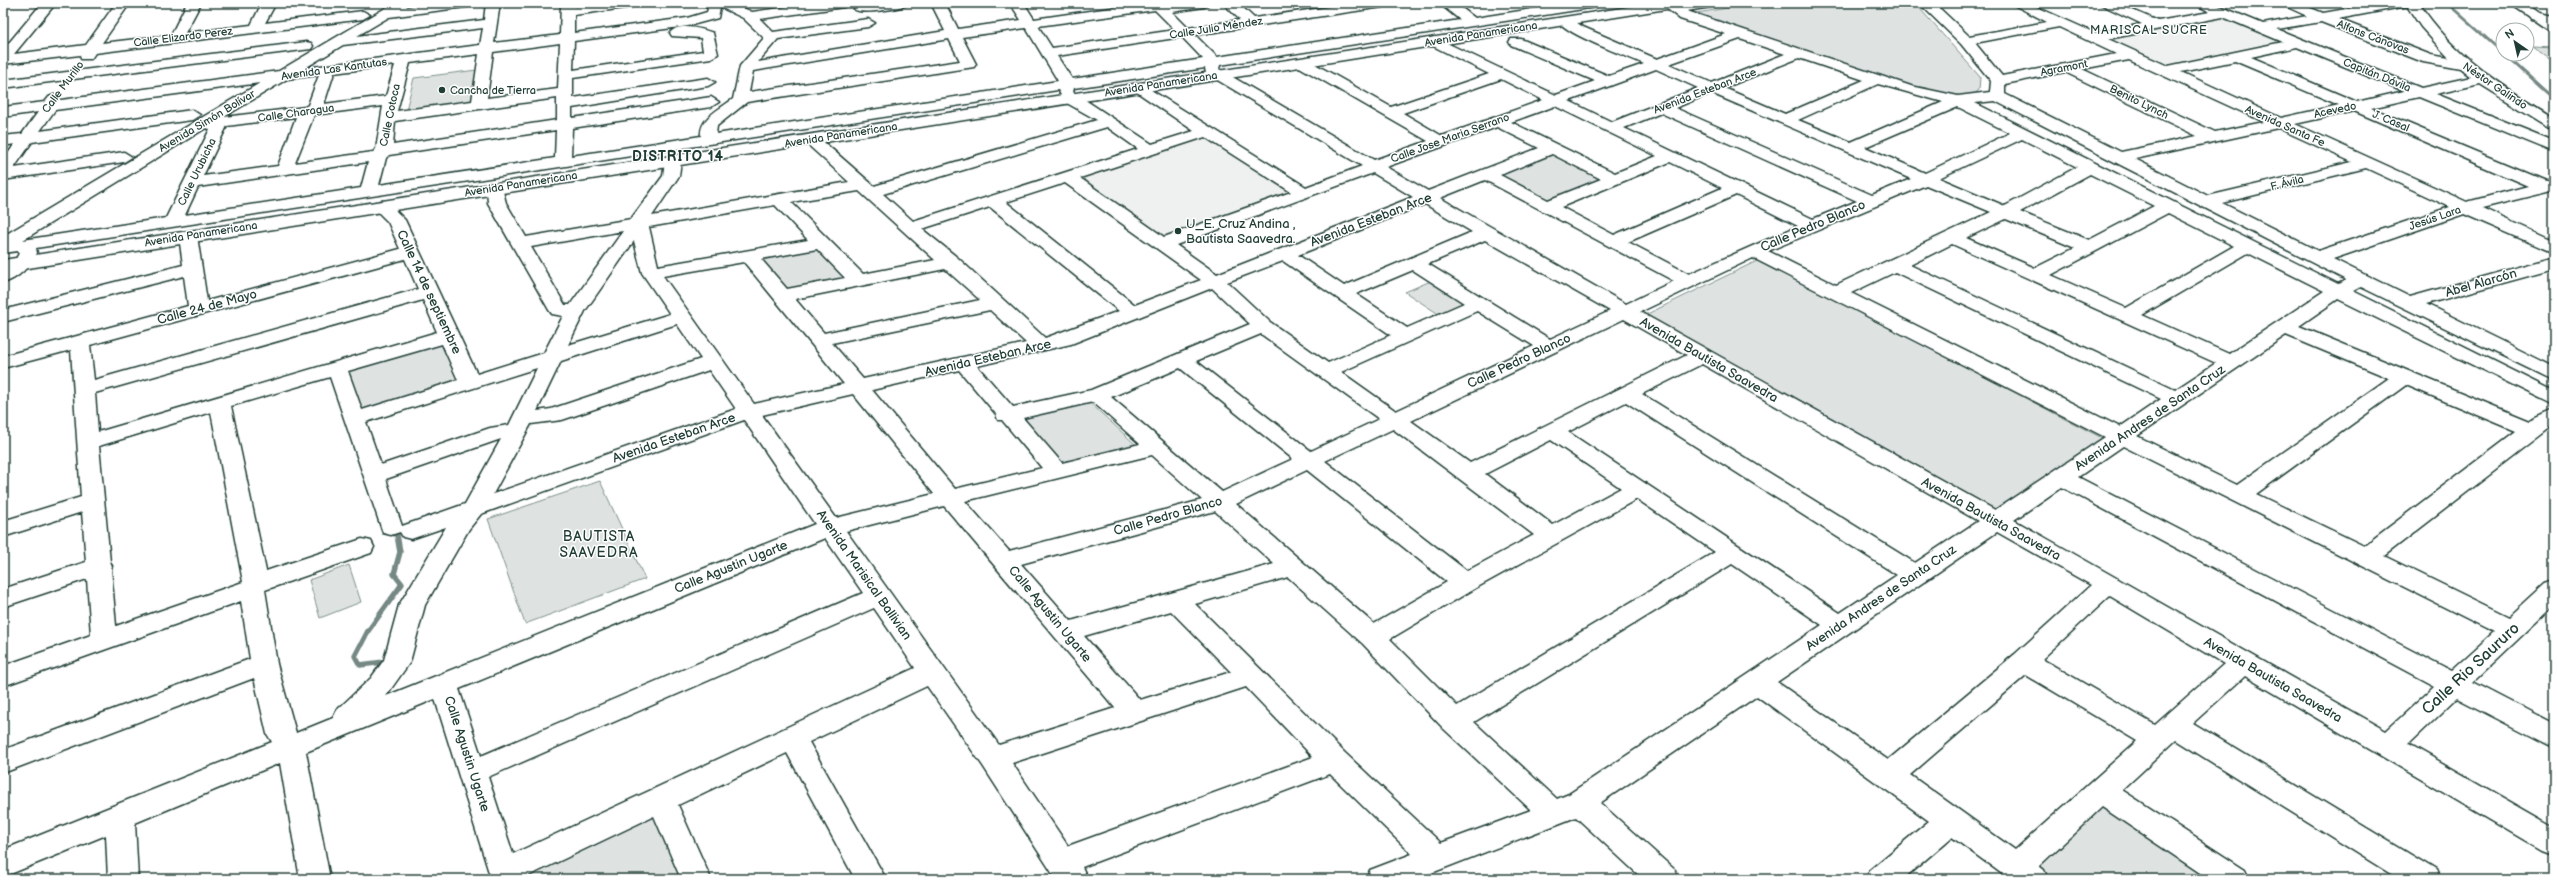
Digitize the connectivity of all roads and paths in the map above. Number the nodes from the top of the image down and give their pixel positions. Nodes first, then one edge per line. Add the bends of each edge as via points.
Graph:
1 (49, 3) edge
2 (123, 3) edge
3 (194, 3) edge
4 (269, 3) edge
5 (343, 3) edge
6 (403, 3) edge
7 (466, 3) edge
8 (492, 3) edge
9 (632, 3) edge
10 (710, 3) edge
11 (722, 3) edge
12 (844, 3) edge
13 (902, 3) edge
14 (938, 3) edge
15 (1017, 3) edge
16 (1085, 3) edge
17 (1204, 3) edge
18 (1230, 3) edge
19 (1383, 3) edge
20 (1446, 3) edge
21 (1515, 3) edge
22 (1592, 3) edge
23 (1638, 3) edge
24 (1712, 3) edge
25 (1926, 3) edge
26 (2017, 3) edge
27 (2105, 3) edge
28 (2200, 3) edge
29 (2286, 3) edge
30 (2404, 3) edge
31 (2412, 3) edge
32 (2516, 3) edge
33 (1672, 5) edge
34 (2376, 5) edge
35 (860, 6) edge
36 (1160, 6) edge
37 (568, 7) edge
38 (386, 8) edge
39 (1314, 13) junction
40 (1530, 13) junction
41 (2224, 13) junction
42 (363, 15) junction
43 (1094, 15) junction
44 (749, 16) junction
45 (2536, 16) junction
46 (2323, 17) junction
47 (336, 18) junction
48 (2554, 20) edge
49 (1565, 21) junction
50 (1250, 22) junction
51 (1472, 22) junction
52 (2423, 22) junction
53 (491, 23) junction
54 (868, 23) junction
55 (2061, 23) junction
56 (1030, 24) junction
57 (2156, 25) junction
58 (256, 28) junction
59 (2261, 28) junction
60 (2554, 29) edge
61 (1185, 33) junction
62 (954, 34) junction
63 (1740, 34) junction
64 (772, 36) junction
65 (176, 38) junction
66 (2094, 38) junction
67 (1434, 41) junction
68 (1966, 41) junction
69 (1516, 42) dead end
70 (338, 43) junction
71 (567, 43) junction
72 (1343, 43) junction
73 (2297, 43) junction
74 (877, 45) junction
75 (306, 46) junction
76 (488, 48) junction
77 (91, 49) junction
78 (1049, 53) junction
79 (1800, 53) junction
80 (2131, 55) junction
81 (2236, 56) junction
82 (3, 59) edge
83 (404, 59) junction
84 (1301, 62) junction
85 (1655, 64) junction
86 (2462, 65) junction
87 (2066, 67) junction
88 (747, 68) junction
89 (328, 69) junction
90 (1215, 69) junction
91 (2166, 71) junction
92 (1502, 74) junction
93 (286, 75) junction
94 (566, 75) junction
95 (72, 76) junction
96 (1878, 79) junction
97 (2482, 79) junction
98 (249, 80) junction
99 (1607, 81) junction
100 (708, 82) dead end
101 (3, 84) edge
102 (1138, 88) junction
103 (1997, 88) junction
104 (1713, 89) junction
105 (1068, 92) junction
106 (2419, 92) junction
107 (566, 98) junction
108 (742, 98) junction
109 (392, 100) junction
110 (1553, 100) junction
111 (1958, 101) junction
112 (710, 102) dead end
113 (479, 105) junction
114 (49, 106) junction
115 (2354, 106) junction
116 (1662, 108) junction
117 (310, 111) junction
118 (3, 112) edge
119 (1389, 113) junction
120 (388, 117) junction
121 (1496, 120) junction
122 (1785, 120) junction
123 (196, 121) junction
124 (1109, 121) junction
125 (221, 122) junction
126 (2278, 122) junction
127 (565, 124) junction
128 (2554, 124) edge
129 (1610, 128) junction
130 (1206, 132) junction
131 (2022, 133) junction
132 (2212, 137) junction
133 (25, 138) junction
134 (709, 140) junction
135 (812, 140) junction
136 (3, 141) edge
137 (1440, 141) junction
138 (2554, 147) edge
139 (1553, 148) junction
140 (1850, 148) junction
141 (1150, 150) junction
142 (381, 153) junction
143 (124, 157) junction
144 (1669, 157) junction
145 (2118, 158) junction
146 (673, 161) junction
147 (563, 162) junction
148 (2368, 163) junction
149 (1373, 166) junction
150 (2090, 167) junction
151 (285, 169) junction
152 (3, 174) edge
153 (1486, 174) junction
154 (1066, 176) junction
155 (1614, 179) junction
156 (1925, 179) junction
157 (193, 183) junction
158 (2550, 185) edge
159 (495, 188) junction
160 (868, 189) junction
161 (1735, 189) junction
162 (368, 193) junction
163 (1304, 193) junction
164 (1428, 198) junction
165 (779, 200) junction
166 (992, 200) junction
167 (1871, 201) junction
168 (2206, 202) junction
169 (387, 205) junction
170 (1548, 206) junction
171 (2167, 206) junction
172 (2467, 207) junction
173 (2006, 212) junction
174 (173, 222) junction
175 (640, 223) junction
176 (1811, 225) junction
177 (912, 227) junction
178 (1486, 233) junction
179 (188, 236) junction
180 (1950, 237) junction
181 (1615, 241) junction
182 (522, 243) junction
183 (819, 243) junction
184 (1161, 244) junction
185 (14, 245) edge
186 (2248, 246) junction
187 (2089, 247) junction
188 (2554, 248) edge
189 (1753, 251) junction
190 (410, 252) junction
191 (1284, 254) junction
192 (749, 256) junction
193 (3, 257) edge
194 (2317, 258) junction
195 (951, 262) junction
196 (2554, 263) edge
197 (1415, 264) junction
198 (1894, 264) junction
199 (3, 266) edge
200 (192, 268) junction
201 (651, 273) junction
202 (2035, 276) junction
203 (3, 277) edge
204 (2361, 280) junction
205 (859, 281) junction
206 (1215, 281) junction
207 (1690, 282) junction
208 (2337, 291) junction
209 (429, 292) junction
210 (1342, 293) junction
211 (1835, 293) junction
212 (783, 296) junction
213 (995, 302) junction
214 (1479, 303) junction
215 (2409, 303) junction
216 (198, 309) junction
217 (575, 310) junction
218 (1624, 312) junction
219 (1133, 313) junction
220 (3, 316) edge
221 (2127, 316) junction
222 (680, 317) junction
223 (1263, 326) junction
224 (2285, 327) junction
225 (450, 335) junction
226 (1405, 336) junction
227 (819, 340) junction
228 (80, 341) junction
229 (1042, 346) junction
230 (1549, 347) junction
231 (1701, 356) junction
232 (2554, 356) edge
233 (552, 357) junction
234 (1181, 360) junction
235 (3, 362) edge
236 (712, 362) junction
237 (964, 363) junction
238 (2232, 363) junction
239 (2531, 363) junction
240 (337, 368) junction
241 (1327, 371) junction
242 (2554, 375) edge
243 (2403, 377) junction
244 (470, 382) junction
245 (858, 387) junction
246 (84, 389) junction
247 (1627, 394) junction
248 (1097, 395) junction
249 (2177, 399) junction
250 (2554, 399) edge
251 (220, 403) junction
252 (747, 412) junction
253 (1006, 415) junction
254 (2554, 416) edge
255 (354, 419) junction
256 (1394, 420) junction
257 (519, 424) junction
258 (2532, 430) junction
259 (1552, 431) junction
260 (2122, 437) junction
261 (89, 442) junction
262 (1156, 447) junction
263 (1308, 461) junction
264 (1057, 472) junction
265 (1469, 473) junction
266 (375, 475) junction
267 (2060, 477) junction
268 (1638, 490) junction
269 (2240, 494) junction
270 (949, 497) junction
271 (93, 501) junction
272 (1221, 502) junction
273 (474, 508) junction
274 (1995, 521) junction
275 (830, 527) junction
276 (3, 529) edge
277 (1551, 536) junction
278 (362, 547) dead end
279 (1732, 553) junction
280 (2366, 557) junction
281 (1005, 560) junction
282 (100, 566) junction
283 (1294, 567) junction
284 (1915, 575) junction
285 (1465, 583) junction
286 (2108, 584) junction
287 (254, 586) junction
288 (2554, 590) edge
289 (879, 596) junction
290 (3, 598) edge
291 (1177, 601) junction
292 (1840, 625) junction
293 (2513, 630) junction
294 (1065, 632) junction
295 (1372, 637) junction
296 (104, 640) junction
297 (2024, 661) junction
298 (2243, 662) junction
299 (264, 664) junction
300 (932, 672) junction
301 (3, 676) edge
302 (1248, 676) junction
303 (1758, 682) junction
304 (444, 684) junction
305 (2454, 685) junction
306 (1135, 713) junction
307 (1454, 721) junction
308 (336, 728) junction
309 (2166, 733) junction
310 (793, 738) junction
311 (2554, 738) edge
312 (291, 746) junction
313 (2388, 747) junction
314 (993, 758) junction
315 (1335, 761) junction
316 (3, 762) edge
317 (472, 772) junction
318 (1889, 776) junction
319 (2102, 792) junction
320 (661, 799) junction
321 (1566, 808) junction
322 (120, 816) junction
323 (1951, 820) junction
324 (2553, 840) edge
325 (1435, 857) junction
326 (3, 864) edge
327 (1068, 870) edge
328 (2025, 873) edge
329 (505, 876) edge
330 (123, 879) edge
331 (315, 879) edge
332 (696, 879) edge
333 (871, 879) edge
334 (1381, 879) edge
335 (1664, 879) edge
336 (1882, 879) edge
337 (2234, 879) edge
338 (2425, 879) edge

1 - 82 main road
2 - 77 main road, Calle Murillo
3 - 65 main road
4 - 58 main road
5 - 47 main road
6 - 38 main road, Avenida Simón Bolívar
7 - 38 main road
8 - 53 main road
9 - 37 main road
10 - 71 main road, Avenida Las Kantutas via 715,9 713,15 698,20
11 - 44 main road
12 - 44 main road
13 - 35 main road
14 - 62 main road
15 - 56 main road
16 - 43 main road
17 - 36 main road
18 - 50 main road
19 - 39 main road, Calle Julio Méndez
20 - 51 main road
21 - 40 main road
22 - 40 main road, Avenida Panamericana
23 - 90 main road, Avenida Panamericana
24 - 33 main road, Avenida Panamericana
25 - 68 main road
26 - 55 main road, Avenida Santa Fe
27 - 57 main road
28 - 41 main road, Capitán Dávila
29 - 46 main road, Alfons Cánovas
30 - 34 main road
31 - 52 main road, Néstor Galindo
32 - 45 main road
33 - 49 main road, Avenida Panamericana
33 - 63 main road via 1685,16
34 - 46 main road
34 - 52 main road
35 - 54 main road
36 - 43 main road
36 - 61 main road, Avenida Bautista Saavedra
37 - 71 main road
38 - 42 main road, Avenida Simón Bolívar
38 - 70 main road, Avenida Simón Bolívar
39 - 50 main road, Calle Julio Méndez
39 - 72 main road
40 - 51 main road, Avenida Panamericana
41 - 57 main road
41 - 59 main road, Capitán Dávila
42 - 47 main road, Calle Elizardo Perez
42 - 75 main road, Avenida Simón Bolívar
43 - 56 main road
44 - 64 main road
45 - 48 main road
45 - 60 main road
46 - 59 main road
46 - 86 main road, Alfons Cánovas via 2428,59
47 - 58 main road, Calle Elizardo Perez
49 - 67 main road, Avenida Panamericana
49 - 85 main road via 1578,30
50 - 61 main road, Calle Julio Méndez
51 - 72 main road, Avenida Panamericana
52 - 86 main road, Néstor Galindo
53 - 70 main road
53 - 76 main road
54 - 64 main road
54 - 74 main road
55 - 66 main road, Avenida Santa Fe
55 - 68 main road
56 - 62 main road
56 - 78 main road
57 - 66 main road
58 - 65 main road, Calle Elizardo Perez
59 - 73 main road, Capitán Dávila
61 - 78 main road, Calle Julio Méndez
61 - 90 main road, Avenida Bautista Saavedra
62 - 74 main road
62 - 108 main road via 969,64
63 - 79 main road
63 - 85 main road, Calle Jose Maria Serrano
64 - 88 main road via 772,41 750,61
65 - 77 main road, Calle Elizardo Perez
66 - 80 main road, Avenida Santa Fe
67 - 84 main road, Avenida Panamericana
67 - 92 main road
68 - 103 main road
69 - 99 main road
70 - 93 main road, Avenida Simón Bolívar
71 - 76 main road, Avenida Las Kantutas
71 - 94 main road
71 - 94 main road via 691,32 708,36 708,45 712,53
72 - 90 main road, Avenida Panamericana
73 - 81 main road
73 - 106 main road, Capitán Dávila
74 - 88 main road via 873,49
75 - 95 main road
75 - 98 main road, Avenida Simón Bolívar
76 - 83 main road, Avenida Las Kantutas
76 - 113 main road
77 - 82 main road, Calle Elizardo Perez
77 - 95 main road, Calle Murillo
78 - 105 main road
79 - 96 main road
79 - 104 main road, Avenida Esteban Arce
80 - 87 main road, Agramont
80 - 91 main road, Avenida Santa Fe
81 - 91 main road
81 - 115 main road, J. Casal
83 - 89 main road, Avenida Las Kantutas
83 - 109 main road, Calle Cotoca
84 - 90 main road, Avenida Panamericana
84 - 119 main road
85 - 99 main road, Calle Jose Maria Serrano
85 - 104 main road
86 - 97 main road, Néstor Galindo
87 - 103 main road, Agramont
87 - 132 main road, Benito Lynch
88 - 108 main road
89 - 93 main road, Avenida Las Kantutas
89 - 117 main road via 315,107
90 - 102 main road, Avenida Panamericana
90 - 105 main road, Avenida Panamericana
90 - 149 main road, Avenida Bautista Saavedra
91 - 126 main road, Avenida Santa Fe
92 - 110 main road
92 - 119 main road
93 - 98 main road, Avenida Las Kantutas
93 - 123 main road, Avenida Simón Bolívar
94 - 107 main road
95 - 101 main road
95 - 114 main road, Calle Murillo
96 - 111 main road
96 - 122 main road
97 - 106 main road, Acevedo
97 - 128 main road, Néstor Galindo
98 - 114 main road, Avenida Las Kantutas
98 - 123 main road, Avenida Simón Bolívar
99 - 110 main road, Calle Jose Maria Serrano
100 - 107 main road
102 - 105 main road, Avenida Panamericana
102 - 130 main road
103 - 111 main road, Agramont
103 - 145 main road
104 - 116 main road, Avenida Esteban Arce
104 - 122 main road
105 - 124 main road
105 - 134 main road, Avenida Panamericana
105 - 135 main road, Avenida Panamericana
105 - 185 main road, Avenida Panamericana
106 - 115 main road, Acevedo
106 - 138 main road, Capitán Dávila
107 - 113 main road
107 - 127 main road
108 - 134 main road via 710,124
109 - 117 main road, Calle Charagua
109 - 120 main road, Calle Cotoca
110 - 121 main road, Calle Jose Maria Serrano
110 - 129 main road
111 - 131 main road
111 - 140 main road
112 - 127 main road
113 - 120 main road
114 - 118 main road, Avenida Las Kantutas
114 - 133 main road, Calle Murillo
115 - 126 main road, Acevedo
115 - 158 main road, J. Casal
116 - 129 main road, Avenida Esteban Arce
116 - 167 main road
117 - 125 main road, Calle Charagua
117 - 151 main road via 305,114
119 - 137 main road
120 - 142 main road, Calle Cotoca
121 - 137 main road, Calle Jose Maria Serrano
121 - 139 main road
122 - 140 main road
123 - 125 main road, Calle Charagua
123 - 133 main road, Calle Charagua
123 - 143 main road, Avenida Simón Bolívar
123 - 185 main road, Avenida Simón Bolívar
124 - 141 main road
124 - 160 main road
125 - 157 main road, Calle Urubicha
126 - 132 main road, Acevedo
126 - 148 main road, Avenida Santa Fe
127 - 142 main road
127 - 147 main road
129 - 144 main road
130 - 141 main road
130 - 163 main road
131 - 150 main road
131 - 156 main road, Calle Pedro Blanco
132 - 145 main road, Acevedo
133 - 136 main road, Calle Charagua
133 - 152 main road, Calle Murillo
134 - 147 main road, Avenida Panamericana
135 - 146 main road, Avenida Panamericana
135 - 160 main road
137 - 149 main road, Calle Jose Maria Serrano
139 - 153 main road, Avenida Esteban Arce
139 - 155 main road
140 - 156 main road
141 - 154 main road
142 - 151 main road
142 - 162 main road, Calle Cotoca
143 - 152 main road
143 - 185 main road, Avenida Simón Bolívar
144 - 155 main road
144 - 161 main road
145 - 168 main road
146 - 159 main road, Avenida Panamericana
146 - 175 main road via 671,176
147 - 162 main road, Avenida Panamericana
148 - 168 main road, F. Ávila
148 - 172 main road, Avenida Santa Fe
149 - 163 main road, Calle Jose Maria Serrano via 1366,171
149 - 164 main road, Avenida Bautista Saavedra
150 - 171 main road
150 - 173 main road
151 - 157 main road
153 - 164 main road, Avenida Esteban Arce
153 - 170 main road
154 - 166 main road
154 - 184 main road
155 - 170 main road
156 - 167 main road, Calle Pedro Blanco
156 - 173 main road
157 - 174 main road, Calle Urubicha
158 - 172 main road, Jesús Lara
159 - 169 main road, Avenida Panamericana
159 - 182 main road via 497,203
160 - 165 main road
160 - 177 main road
161 - 176 main road
161 - 181 main road
162 - 174 main road, Avenida Panamericana
163 - 184 main road, Calle Jose Maria Serrano
164 - 178 main road, Avenida Bautista Saavedra
164 - 191 main road, Avenida Esteban Arce
165 - 175 main road
165 - 183 main road
166 - 177 main road
166 - 219 main road
167 - 176 main road, Calle Pedro Blanco
168 - 194 main road
169 - 179 main road, Avenida Panamericana
169 - 190 main road, Calle 14 de septiembre via 388,213 396,220
170 - 181 main road
171 - 186 main road
171 - 187 main road
172 - 188 main road, Avenida Santa Fe
172 - 194 main road, Jesús Lara
173 - 180 main road
173 - 187 main road
174 - 185 main road, Avenida Panamericana
175 - 182 main road
175 - 201 main road, Avenida Marisical Ballivian
175 - 217 main road
176 - 189 main road, Calle Pedro Blanco
177 - 195 main road
178 - 197 main road
178 - 218 main road, Avenida Bautista Saavedra
179 - 185 main road, Avenida Panamericana
179 - 200 main road
180 - 198 main road
180 - 202 main road
181 - 207 main road
182 - 217 main road via 559,310
183 - 192 main road
183 - 205 main road
184 - 206 main road
185 - 193 main road, Avenida Panamericana
185 - 199 main road, Avenida Panamericana
185 - 203 main road
186 - 208 main road
186 - 221 main road
187 - 202 main road
189 - 207 main road, Calle Pedro Blanco
189 - 211 main road
190 - 209 main road, Calle 14 de septiembre
190 - 216 main road, Calle 24 de Mayo
191 - 206 main road, Avenida Esteban Arce
191 - 210 main road
192 - 201 main road
192 - 212 main road
194 - 204 main road
195 - 205 main road
195 - 213 main road
196 - 215 main road, Abel Alarcón
197 - 210 main road
197 - 214 main road
198 - 211 main road
198 - 249 main road
200 - 216 main road
200 - 220 main road
201 - 222 main road, Avenida Marisical Ballivian
202 - 221 main road
204 - 208 main road, Avenida Andres de Santa Cruz
204 - 215 main road
205 - 212 main road
206 - 219 main road, Avenida Esteban Arce
206 - 223 main road
207 - 218 main road, Calle Pedro Blanco
208 - 224 main road, Avenida Andres de Santa Cruz
208 - 250 main road
209 - 225 main road, Calle 14 de septiembre
209 - 246 main road
210 - 226 main road
211 - 260 main road
212 - 227 main road
213 - 227 main road
213 - 229 main road
214 - 226 main road
214 - 230 main road
215 - 239 main road
216 - 228 main road, Calle 24 de Mayo
217 - 233 main road
218 - 230 main road, Calle Pedro Blanco
218 - 231 main road, Avenida Bautista Saavedra
219 - 229 main road, Avenida Esteban Arce
221 - 238 main road
222 - 233 main road
222 - 236 main road, Avenida Marisical Ballivian
223 - 234 main road
223 - 241 main road
224 - 238 main road, Avenida Andres de Santa Cruz
224 - 243 main road
225 - 240 main road
225 - 244 main road, Calle 14 de septiembre
226 - 241 main road
227 - 245 main road
228 - 235 main road, Calle 24 de Mayo
228 - 246 main road
229 - 237 main road, Avenida Esteban Arce
230 - 256 main road, Calle Pedro Blanco
231 - 247 main road
231 - 274 main road, Avenida Bautista Saavedra
232 - 239 main road
233 - 244 main road
233 - 257 main road
234 - 248 main road
234 - 263 main road
236 - 252 main road, Avenida Marisical Ballivian
236 - 257 main road via 554,415
237 - 245 main road, Avenida Esteban Arce
237 - 253 main road
238 - 249 main road, Avenida Andres de Santa Cruz
239 - 242 main road
240 - 251 main road
240 - 255 main road
241 - 256 main road
243 - 258 main road
243 - 269 main road
244 - 255 main road
245 - 252 main road, Avenida Esteban Arce
245 - 270 main road
246 - 261 main road
247 - 259 main road
247 - 284 main road
248 - 253 main road
248 - 262 main road
249 - 260 main road, Avenida Andres de Santa Cruz
251 - 261 main road
251 - 287 main road
252 - 273 main road, Avenida Esteban Arce
252 - 275 main road, Avenida Marisical Ballivian
253 - 264 main road
254 - 258 main road
255 - 266 main road
256 - 263 main road, Calle Pedro Blanco
256 - 265 main road
257 - 266 main road
257 - 273 main road
258 - 280 main road
259 - 265 main road
259 - 268 main road
260 - 267 main road, Avenida Andres de Santa Cruz
260 - 269 main road
261 - 271 main road
262 - 264 main road
262 - 272 main road
263 - 272 main road, Calle Pedro Blanco
263 - 285 main road
264 - 270 main road
265 - 277 main road
266 - 273 main road, Avenida Esteban Arce via 401,529
267 - 274 main road, Avenida Andres de Santa Cruz
267 - 305 main road
268 - 277 main road
268 - 279 main road
269 - 280 main road
270 - 275 main road, Calle Agustin Ugarte
270 - 281 main road, Calle Agustin Ugarte
271 - 276 main road
271 - 282 main road
272 - 281 main road, Calle Pedro Blanco
272 - 283 main road
273 - 308 main road via 460,524 412,605 397,662 381,685
274 - 284 main road, Avenida Andres de Santa Cruz
274 - 286 main road, Avenida Bautista Saavedra
275 - 289 main road, Avenida Marisical Ballivian
275 - 304 main road, Calle Agustin Ugarte
277 - 285 main road
278 - 287 main road
279 - 292 main road
279 - 307 main road
280 - 293 main road
281 - 294 main road, Calle Agustin Ugarte
282 - 290 main road
282 - 296 main road
283 - 291 main road
283 - 295 main road
284 - 292 main road, Avenida Andres de Santa Cruz
285 - 295 main road
286 - 297 main road
286 - 298 main road, Avenida Bautista Saavedra
287 - 296 main road
287 - 299 main road
288 - 293 main road, Calle Rio Saururo
289 - 300 main road, Avenida Marisical Ballivian
289 - 317 main road
291 - 294 main road
291 - 302 main road
292 - 303 main road, Avenida Andres de Santa Cruz
293 - 305 main road, Calle Rio Saururo
294 - 306 main road, Calle Agustin Ugarte
295 - 307 main road
296 - 301 main road
297 - 309 main road
297 - 318 main road
298 - 309 main road
298 - 313 main road, Avenida Bautista Saavedra
299 - 312 main road via 281,734
299 - 316 main road
300 - 310 main road
300 - 314 main road, Avenida Marisical Ballivian
302 - 306 main road
302 - 315 main road
303 - 318 main road
303 - 321 main road, Avenida Andres de Santa Cruz
304 - 308 main road
304 - 317 main road, Calle Agustin Ugarte
305 - 311 main road
305 - 313 main road, Calle Rio Saururo
306 - 314 main road
307 - 321 main road
308 - 312 main road
309 - 319 main road
309 - 338 main road
310 - 320 main road
310 - 333 main road
312 - 322 main road
312 - 331 main road
313 - 324 main road, Avenida Bautista Saavedra
314 - 327 main road, Avenida Marisical Ballivian
315 - 325 main road
315 - 327 main road
317 - 329 main road, Calle Agustin Ugarte
318 - 323 main road
319 - 328 main road
319 - 337 main road
320 - 329 main road
320 - 332 main road
321 - 325 main road, Avenida Andres de Santa Cruz
321 - 335 main road
322 - 326 main road
322 - 330 main road
323 - 328 main road
323 - 336 main road
325 - 334 main road, Avenida Andres de Santa Cruz

